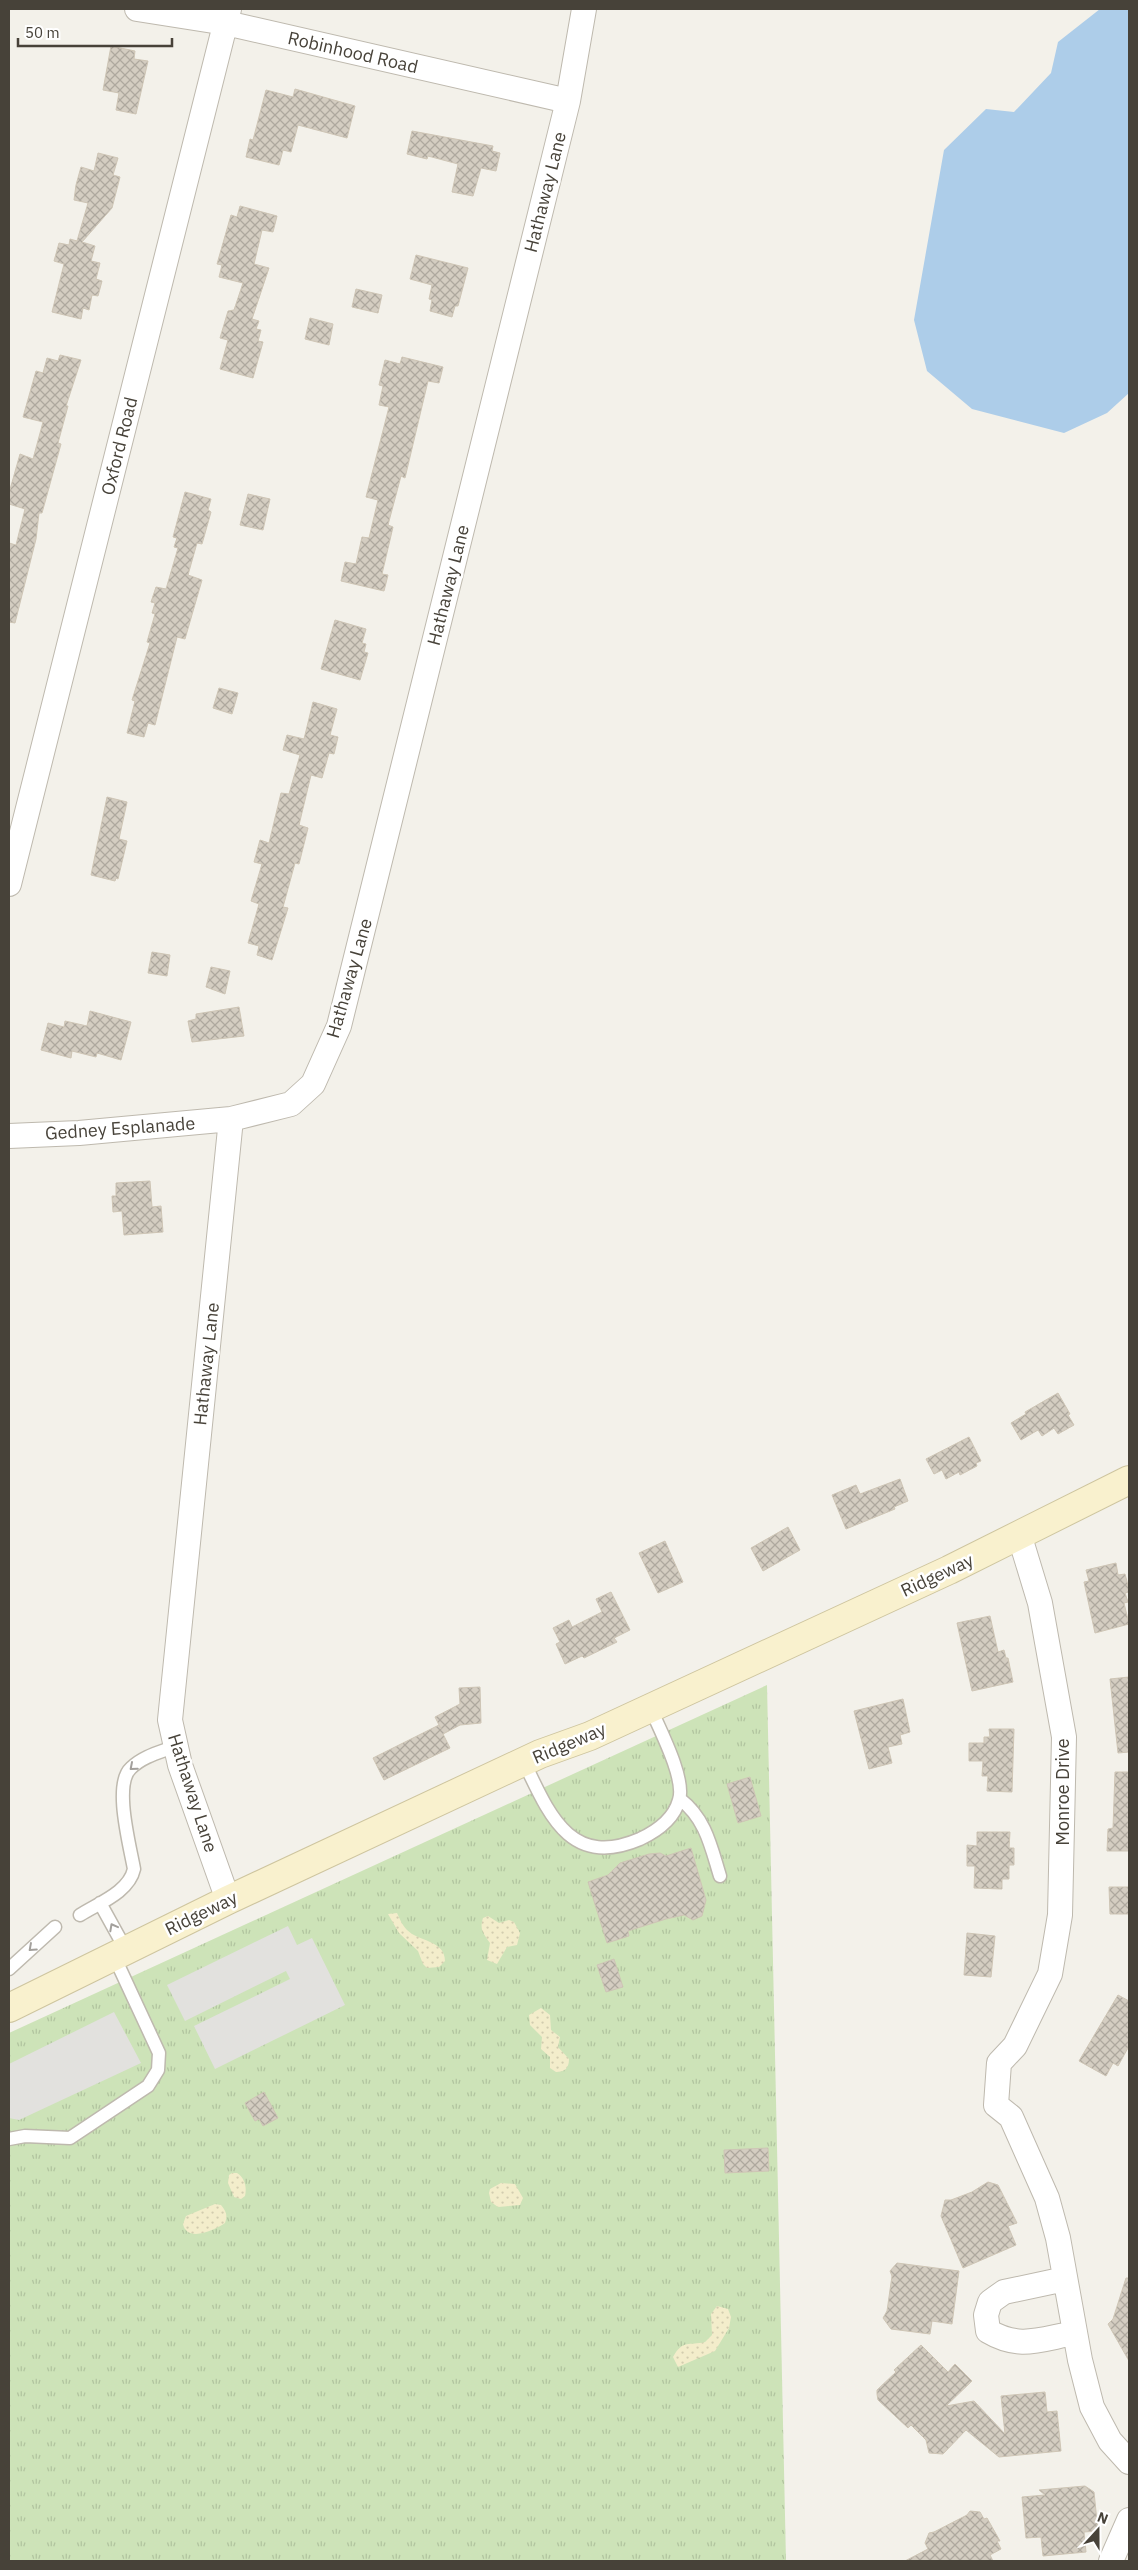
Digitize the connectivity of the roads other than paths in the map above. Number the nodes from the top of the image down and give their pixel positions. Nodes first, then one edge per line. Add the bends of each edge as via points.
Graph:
1 (137, 9) edge
2 (584, 9) edge
3 (228, 16) edge
4 (568, 102) junction
5 (9, 884) edge
6 (231, 1119) junction
7 (9, 1136) edge
8 (1129, 1480) edge
9 (1019, 1534) junction
10 (650, 1707) junction
11 (176, 1746) junction
12 (524, 1762) junction
13 (680, 1799) junction
14 (720, 1876) dead end
15 (228, 1900) junction
16 (100, 1902) junction
17 (80, 1914) dead end
18 (55, 1928) dead end
19 (120, 1953) junction
20 (9, 1969) edge
21 (9, 2008) edge
22 (9, 2139) edge
23 (1065, 2279) junction
24 (1075, 2333) junction
25 (1129, 2462) edge
26 (1129, 2520) edge
27 (1111, 2561) edge

1 - 3 street, Robinhood Road
2 - 4 street, Hathaway Lane
3 - 4 street, Robinhood Road
3 - 5 street, Oxford Road
4 - 6 street, Hathaway Lane via 339,1026 313,1084 291,1104
6 - 7 street, Gedney Esplanade
6 - 11 street, Hathaway Lane via 170,1720
8 - 9 street, Ridgeway
9 - 10 street, Ridgeway via 949,1570
9 - 23 street, Monroe Drive via 1040,1603 1064,1737 1058,1923 1050,1974 1015,2046 1011,2117 1047,2198
10 - 12 street, Ridgeway via 590,1736
10 - 13 lane via 678,1780
11 - 15 street, Hathaway Lane
11 -> 16 lane via 146,1757 124,1776 122,1793 134,1869 124,1888
12 - 13 lane via 559,1828 577,1842 595,1848 628,1844 652,1834 669,1820
12 - 15 street, Ridgeway
13 - 14 lane via 692,1809 705,1829
15 - 19 street, Ridgeway
16 - 17 lane
19 -> 16 lane
18 -> 20 lane
19 - 21 street, Ridgeway
19 - 22 lane via 158,2053 158,2070 148,2086 70,2138 25,2136
23 - 24 street
23 - 24 street via 1004,2292 990,2302 986,2315 988,2331 1017,2343
24 - 25 street via 1092,2408 1110,2441
26 - 27 street

